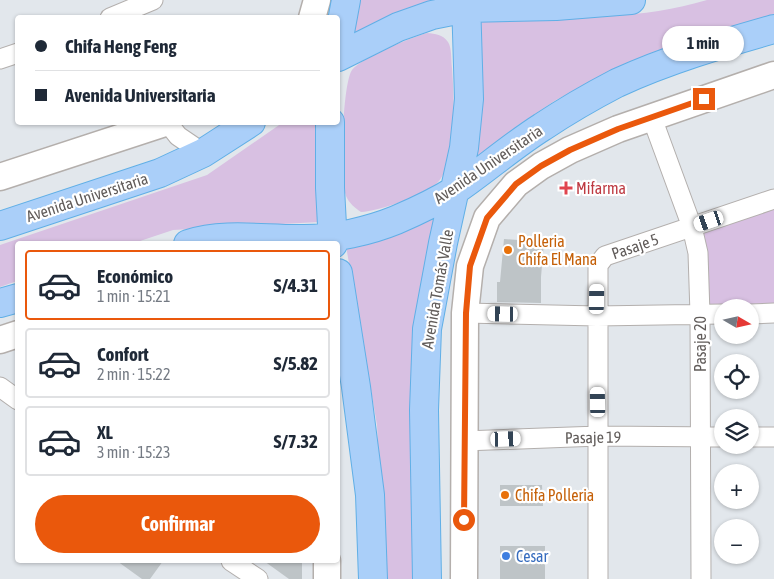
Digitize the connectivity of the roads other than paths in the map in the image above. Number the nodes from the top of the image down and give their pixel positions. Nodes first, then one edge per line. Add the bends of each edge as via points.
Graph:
1 (153, 0) edge
2 (317, 0) edge
3 (346, 0) edge
4 (631, 0) edge
5 (467, 4) edge
6 (128, 9) edge
7 (116, 15) edge
8 (313, 15) edge
9 (774, 29) edge
10 (340, 32) edge
11 (15, 54) edge
12 (340, 56) edge
13 (0, 59) edge
14 (774, 75) edge
15 (652, 118) junction
16 (161, 125) edge
17 (169, 125) edge
18 (245, 125) edge
19 (330, 125) edge
20 (203, 153) junction
21 (0, 177) edge
22 (456, 189) junction
23 (774, 199) edge
24 (499, 203) joint
25 (0, 226) edge
26 (692, 227) junction
27 (332, 240) edge
28 (197, 241) edge
29 (15, 299) edge
30 (340, 301) edge
31 (0, 303) edge
32 (466, 313) junction
33 (774, 313) edge
34 (700, 314) junction
35 (714, 314) edge
36 (759, 314) edge
37 (597, 316) junction
38 (15, 335) edge
39 (0, 340) edge
40 (343, 342) edge
41 (0, 387) edge
42 (15, 398) edge
43 (598, 436) junction
44 (700, 437) junction
45 (714, 437) edge
46 (759, 437) edge
47 (774, 437) edge
48 (464, 441) junction
49 (234, 563) edge
50 (327, 563) edge
51 (258, 579) edge
52 (327, 579) edge
53 (373, 579) edge
54 (427, 579) edge
55 (464, 579) edge
56 (598, 579) edge
57 (701, 579) edge

1 - 6 street
2 - 8 main road
3 - 10 main road
4 - 5 main road via 556,6
5 - 12 main road via 398,27
5 - 22 main road, Avenida Tomás Valle via 469,99
6 - 7 street
9 - 22 main road, Avenida Universitaria via 663,64 617,84 542,127
11 - 13 street
14 - 15 main road, Avenida Universitaria
15 - 24 main road, Avenida Universitaria via 591,140 549,162 516,184
15 - 26 street, Pasaje 20
16 - 21 main road
17 - 20 street via 178,136
18 - 20 main road, Avenida Universitaria
19 - 27 main road
20 - 25 main road, Avenida Universitaria via 160,173
22 - 27 main road, Avenida Universitaria via 395,220
22 - 54 main road, Avenida Tomás Valle via 427,329 424,410
23 - 26 street, Pasaje 5
24 - 32 main road, Avenida Tomás Valle via 487,218 470,266
26 - 34 street, Pasaje 20 via 698,253
26 - 37 street, Pasaje 5 via 605,256 598,265
27 - 28 main road, Avenida Universitaria via 232,237
29 - 31 main road
30 - 40 main road
32 - 37 street
32 - 48 main road, Avenida Tomás Valle
33 - 36 street
34 - 35 street
34 - 37 street
34 - 44 street, Pasaje 20
37 - 43 street, Pasaje 5
38 - 39 main road
40 - 53 main road via 356,387 370,495
41 - 42 street
43 - 44 street, Pasaje 19
43 - 48 street, Pasaje 19
43 - 56 street, Pasaje 5
44 - 45 street, Pasaje 19
44 - 57 street, Pasaje 20
46 - 47 street
48 - 55 main road, Avenida Tomás Valle
49 - 51 street
50 - 52 main road

